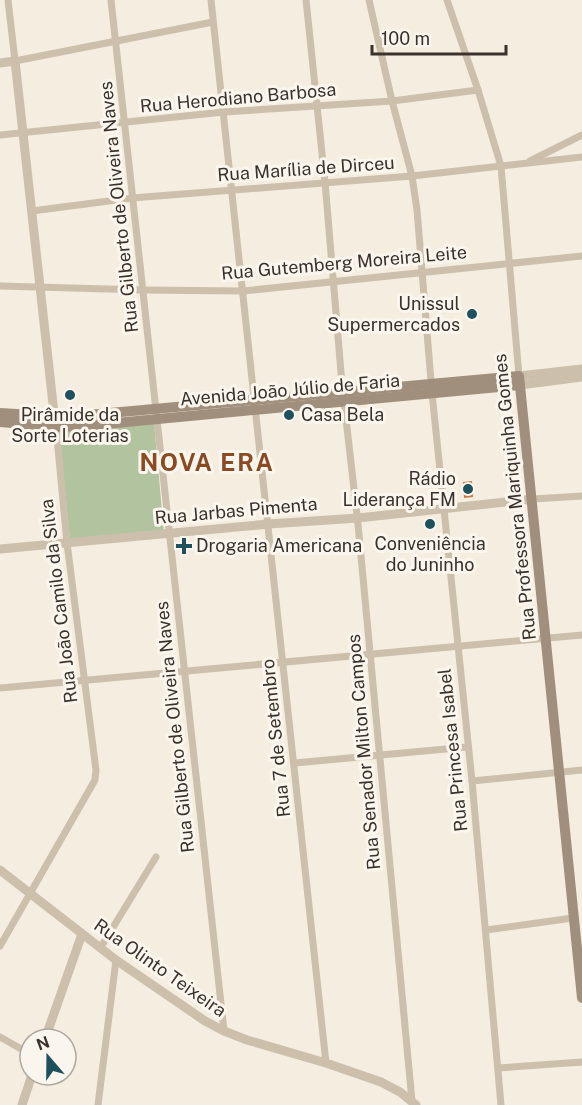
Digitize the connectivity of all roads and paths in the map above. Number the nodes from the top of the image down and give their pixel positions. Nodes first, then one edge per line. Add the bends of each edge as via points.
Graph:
1 (8, 0) edge
2 (111, 0) edge
3 (211, 0) edge
4 (306, 0) edge
5 (369, 0) edge
6 (447, 0) edge
7 (213, 22) junction
8 (115, 40) junction
9 (15, 61) junction
10 (0, 63) edge
11 (478, 90) junction
12 (392, 100) junction
13 (317, 106) junction
14 (224, 112) junction
15 (124, 123) junction
16 (23, 133) junction
17 (0, 135) edge
18 (582, 135) edge
19 (582, 157) edge
20 (525, 163) junction
21 (501, 166) junction
22 (412, 176) junction
23 (325, 182) junction
24 (232, 189) junction
25 (132, 198) junction
26 (32, 211) junction
27 (582, 256) edge
28 (510, 262) junction
29 (423, 272) junction
30 (333, 282) junction
31 (0, 286) edge
32 (40, 288) junction
33 (143, 291) junction
34 (243, 291) junction
35 (582, 369) edge
36 (582, 377) edge
37 (520, 380) junction
38 (432, 389) junction
39 (344, 397) junction
40 (254, 405) junction
41 (0, 413) edge
42 (156, 415) junction
43 (19, 420) junction
44 (0, 422) edge
45 (55, 423) junction
46 (582, 496) edge
47 (533, 499) junction
48 (444, 509) junction
49 (358, 518) junction
50 (268, 524) junction
51 (170, 534) junction
52 (67, 543) junction
53 (0, 549) edge
54 (582, 635) edge
55 (545, 639) junction
56 (457, 646) junction
57 (370, 655) junction
58 (283, 662) junction
59 (183, 672) junction
60 (84, 679) junction
61 (0, 688) edge
62 (467, 747) junction
63 (379, 755) junction
64 (294, 763) junction
65 (582, 770) edge
66 (558, 772) junction
67 (471, 781) junction
68 (156, 857) dead end
69 (0, 870) edge
70 (30, 895) junction
71 (578, 918) edge
72 (486, 930) junction
73 (82, 934) junction
74 (0, 946) edge
75 (101, 947) junction
76 (116, 960) junction
77 (582, 998) edge
78 (49, 1027) edge
79 (224, 1031) junction
80 (0, 1037) edge
81 (18, 1047) edge
82 (582, 1062) edge
83 (326, 1063) junction
84 (498, 1068) junction
85 (29, 1087) edge
86 (414, 1103) edge
87 (22, 1105) edge
88 (98, 1105) edge
89 (501, 1105) edge

1 - 9 street, Rua João Camilo da Silva
2 - 8 street, Rua Gilberto de Oliveira Naves
3 - 7 street, Rua 7 de Setembro
4 - 13 street, Rua Senador Milton Campos
5 - 12 street, Rua Princesa Isabel
6 - 11 street, Rua Professora Mariquinha Gomes
7 - 8 street
7 - 14 street, Rua 7 de Setembro
8 - 9 street
8 - 15 street, Rua Gilberto de Oliveira Naves
9 - 10 street
9 - 16 street, Rua João Camilo da Silva
11 - 12 street, Rua Herodiano Barbosa
11 - 21 street, Rua Professora Mariquinha Gomes
12 - 13 street, Rua Herodiano Barbosa
12 - 22 street, Rua Princesa Isabel
13 - 14 street, Rua Herodiano Barbosa
13 - 23 street, Rua Senador Milton Campos
14 - 15 street, Rua Herodiano Barbosa
14 - 24 street, Rua 7 de Setembro
15 - 16 street, Rua Herodiano Barbosa
15 - 25 street, Rua Gilberto de Oliveira Naves
16 - 17 street, Rua Herodiano Barbosa
16 - 26 street, Rua João Camilo da Silva
18 - 20 street
19 - 20 street, Rua Marília de Dirceu
20 - 21 street, Rua Marília de Dirceu
21 - 22 street, Rua Marília de Dirceu
21 - 28 street, Rua Professora Mariquinha Gomes
22 - 23 street, Rua Marília de Dirceu
22 - 29 street, Rua Princesa Isabel
23 - 24 street, Rua Marília de Dirceu
23 - 30 street, Rua Senador Milton Campos
24 - 25 street, Rua Marília de Dirceu
24 - 34 street, Rua 7 de Setembro
25 - 26 street, Rua Marília de Dirceu
25 - 33 street, Rua Gilberto de Oliveira Naves
26 - 32 street, Rua João Camilo da Silva
27 - 28 street, Rua Gutemberg Moreira Leite
28 - 29 street, Rua Gutemberg Moreira Leite
28 - 37 street, Rua Professora Mariquinha Gomes
29 - 30 street, Rua Gutemberg Moreira Leite
29 - 38 street, Rua Princesa Isabel
30 - 34 street, Rua Gutemberg Moreira Leite
30 - 39 street, Rua Senador Milton Campos
31 - 32 street, Rua Gutemberg Moreira Leite
32 - 33 street, Rua Gutemberg Moreira Leite
32 - 45 street, Rua João Camilo da Silva
33 - 34 street, Rua Gutemberg Moreira Leite
33 - 42 street, Rua Gilberto de Oliveira Naves
34 - 40 street, Rua 7 de Setembro
35 - 37 street, Avenida João Júlio de Faria
36 - 37 street, Avenida João Júlio de Faria
37 - 38 main road, Avenida João Júlio de Faria
37 - 47 main road, Rua Professora Mariquinha Gomes
38 - 39 main road, Avenida João Júlio de Faria
38 - 48 street, Rua Princesa Isabel
39 - 40 main road, Avenida João Júlio de Faria
39 - 49 street, Rua Senador Milton Campos
40 - 42 main road, Avenida João Júlio de Faria
40 - 50 street, Rua 7 de Setembro
41 - 43 main road, Avenida João Júlio de Faria
42 - 45 main road, Avenida João Júlio de Faria
42 - 51 street, Rua Gilberto de Oliveira Naves
43 - 44 main road, Avenida João Júlio de Faria
43 - 45 main road, Avenida João Júlio de Faria
45 - 52 street, Rua João Camilo da Silva
46 - 47 street, Rua Jarbas Pimenta
47 - 48 street, Rua Jarbas Pimenta
47 - 55 main road, Rua Professora Mariquinha Gomes
48 - 49 street, Rua Jarbas Pimenta
48 - 56 street, Rua Princesa Isabel
49 - 50 street, Rua Jarbas Pimenta
49 - 57 street, Rua Senador Milton Campos
50 - 51 street, Rua Jarbas Pimenta
50 - 58 street, Rua 7 de Setembro
51 - 52 street, Rua Jarbas Pimenta
51 - 59 street, Rua Gilberto de Oliveira Naves
52 - 53 street, Rua Jarbas Pimenta
52 - 60 street, Rua João Camilo da Silva
54 - 55 street
55 - 56 street
55 - 66 main road, Rua Professora Mariquinha Gomes
56 - 57 street
56 - 62 street, Rua Princesa Isabel
57 - 58 street
57 - 63 street, Rua Senador Milton Campos
58 - 59 street
58 - 64 street, Rua 7 de Setembro
59 - 60 street
59 - 79 street, Rua Gilberto de Oliveira Naves
60 - 61 street
60 - 70 street, Rua João Camilo da Silva via 95,780
62 - 63 street
62 - 67 street, Rua Princesa Isabel
63 - 64 street
63 - 86 street, Rua Senador Milton Campos
64 - 83 street, Rua 7 de Setembro
65 - 66 street
66 - 67 street
66 - 71 main road, Rua Professora Mariquinha Gomes
67 - 72 street, Rua Princesa Isabel
68 - 75 street
69 - 70 street, Rua Olinto Teixeira
70 - 73 street, Rua Olinto Teixeira
70 - 74 street
71 - 72 street
71 - 77 main road, Rua Professora Mariquinha Gomes
72 - 84 street, Rua Princesa Isabel
73 - 75 street, Rua Olinto Teixeira
73 - 78 street
75 - 76 street, Rua Olinto Teixeira
76 - 79 street, Rua Olinto Teixeira
76 - 88 street
79 - 83 street, Rua Olinto Teixeira
80 - 81 street
82 - 84 street
83 - 86 street, Rua Olinto Teixeira via 381,1082
84 - 89 street, Rua Princesa Isabel
85 - 87 street

